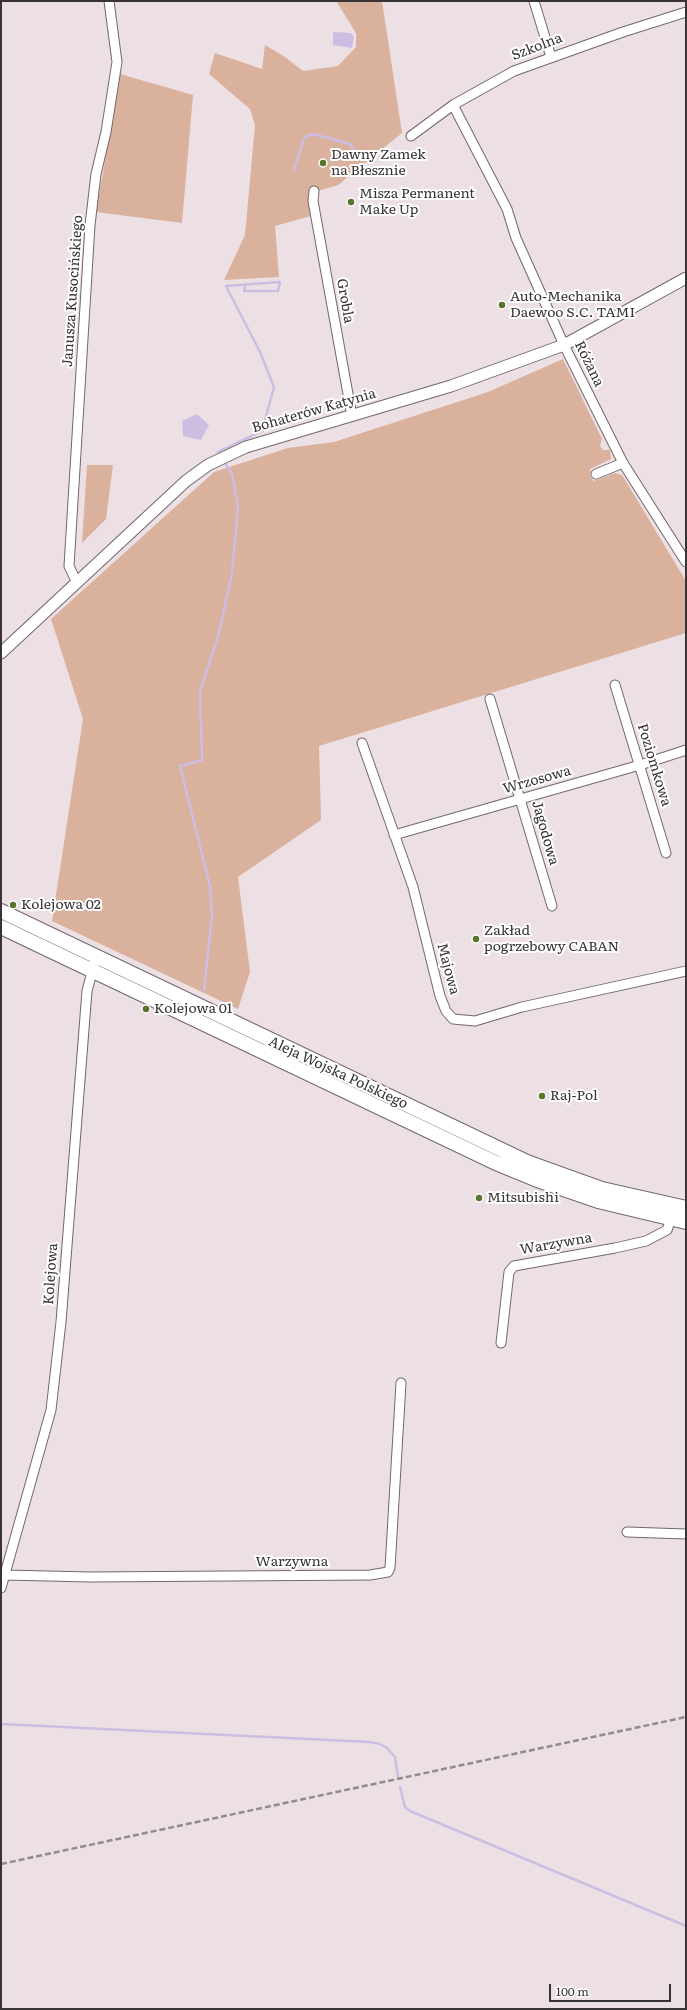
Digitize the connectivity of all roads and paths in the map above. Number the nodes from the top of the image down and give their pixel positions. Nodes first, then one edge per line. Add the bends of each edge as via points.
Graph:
1 (109, 1) edge
2 (534, 1) edge
3 (686, 12) edge
4 (551, 57) junction
5 (453, 105) junction
6 (411, 136) dead end
7 (314, 191) dead end
8 (686, 278) edge
9 (564, 345) junction
10 (352, 416) junction
11 (623, 463) junction
12 (596, 474) dead end
13 (686, 562) edge
14 (77, 583) junction
15 (1, 653) edge
16 (615, 685) dead end
17 (490, 699) dead end
18 (362, 743) dead end
19 (686, 750) edge
20 (640, 765) junction
21 (521, 798) junction
22 (394, 835) junction
23 (666, 852) dead end
24 (552, 906) dead end
25 (1, 911) edge
26 (1, 927) edge
27 (96, 957) junction
28 (92, 971) junction
29 (686, 972) edge
30 (686, 1208) edge
31 (671, 1219) junction
32 (686, 1222) edge
33 (502, 1343) dead end
34 (402, 1383) dead end
35 (627, 1532) dead end
36 (686, 1534) edge
37 (4, 1575) junction
38 (1, 1588) edge

1 - 14 street, Janusza Kusocińskiego via 117,62 106,132 96,174 90,225 69,566
2 - 4 street
3 - 4 street, Szkolna
4 - 5 street, Szkolna via 514,71
5 - 6 street, Szkolna
5 - 9 street, Różana via 507,209 516,238
7 - 10 street, Grobla via 313,201
8 - 9 street, Bohaterów Katynia
9 - 10 street, Bohaterów Katynia via 451,386
9 - 11 street, Różana
10 - 14 street, Bohaterów Katynia via 246,447 208,465 186,480
11 - 12 street
11 - 13 street, Różana
14 - 15 street, Bohaterów Katynia
16 - 20 street, Poziomkowa
17 - 21 street, Jagodowa
18 - 22 street, Majowa
19 - 20 street, Wrzosowa
20 - 21 street, Wrzosowa
20 - 23 street, Poziomkowa
21 - 22 street, Wrzosowa
21 - 24 street, Jagodowa
22 - 29 street, Majowa via 413,886 440,996 446,1011 454,1019 475,1021 522,1007
25 - 27 main road, Aleja Wojska Polskiego
26 - 28 main road, Aleja Wojska Polskiego
27 - 28 street, Kolejowa
27 - 30 main road, Aleja Wojska Polskiego via 527,1162 602,1189
28 - 31 main road, Aleja Wojska Polskiego via 540,1182 591,1199
28 - 37 street, Kolejowa via 87,991 62,1322 53,1394 41,1451
31 - 32 main road, Aleja Wojska Polskiego
31 - 33 street, Warzywna via 666,1230 646,1241 514,1266 509,1272
34 - 37 street, Warzywna via 388,1572 370,1575 90,1578
35 - 36 street
37 - 38 street, Kolejowa

